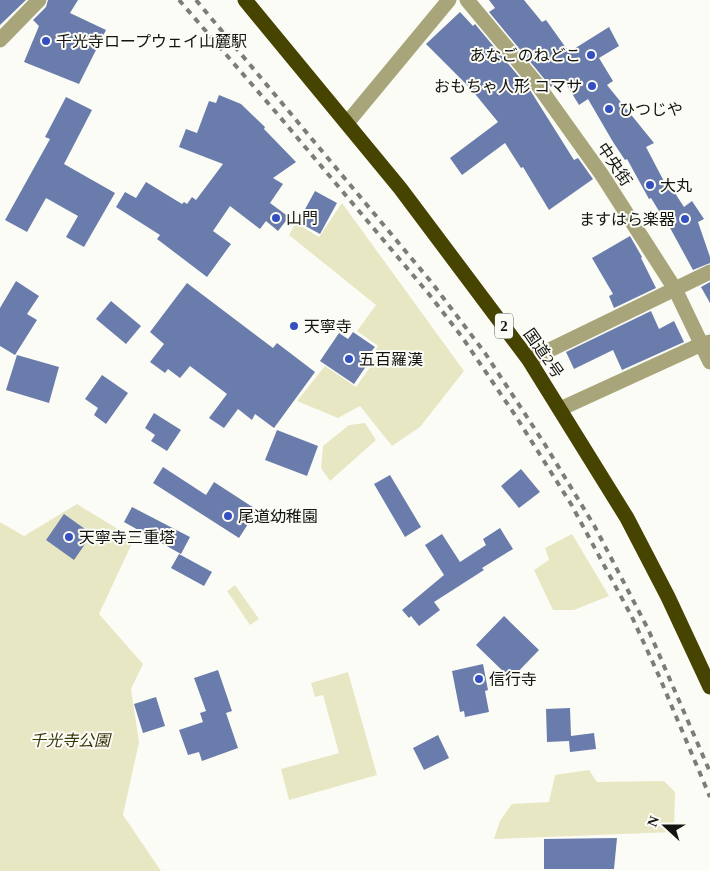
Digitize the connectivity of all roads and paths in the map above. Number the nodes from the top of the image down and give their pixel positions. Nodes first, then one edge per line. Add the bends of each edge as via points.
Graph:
1 (40, 0) edge
2 (245, 0) edge
3 (449, 0) edge
4 (467, 0) edge
5 (0, 40) edge
6 (347, 123) junction
7 (710, 272) edge
8 (675, 289) junction
9 (706, 343) edge
10 (529, 360) junction
11 (710, 362) edge
12 (560, 409) junction
13 (710, 687) edge

1 - 5 street
2 - 6 highway, 国道2号 / 2
3 - 6 street
4 - 8 street, 中央街 via 543,92 602,175
6 - 10 highway, 国道2号 / 2 via 406,195
7 - 8 street
8 - 9 street, 中央街
8 - 10 street
9 - 11 street, 中央街
9 - 12 street
10 - 12 highway, 国道2号 / 2
12 - 13 highway, 国道2号 / 2 via 627,518

